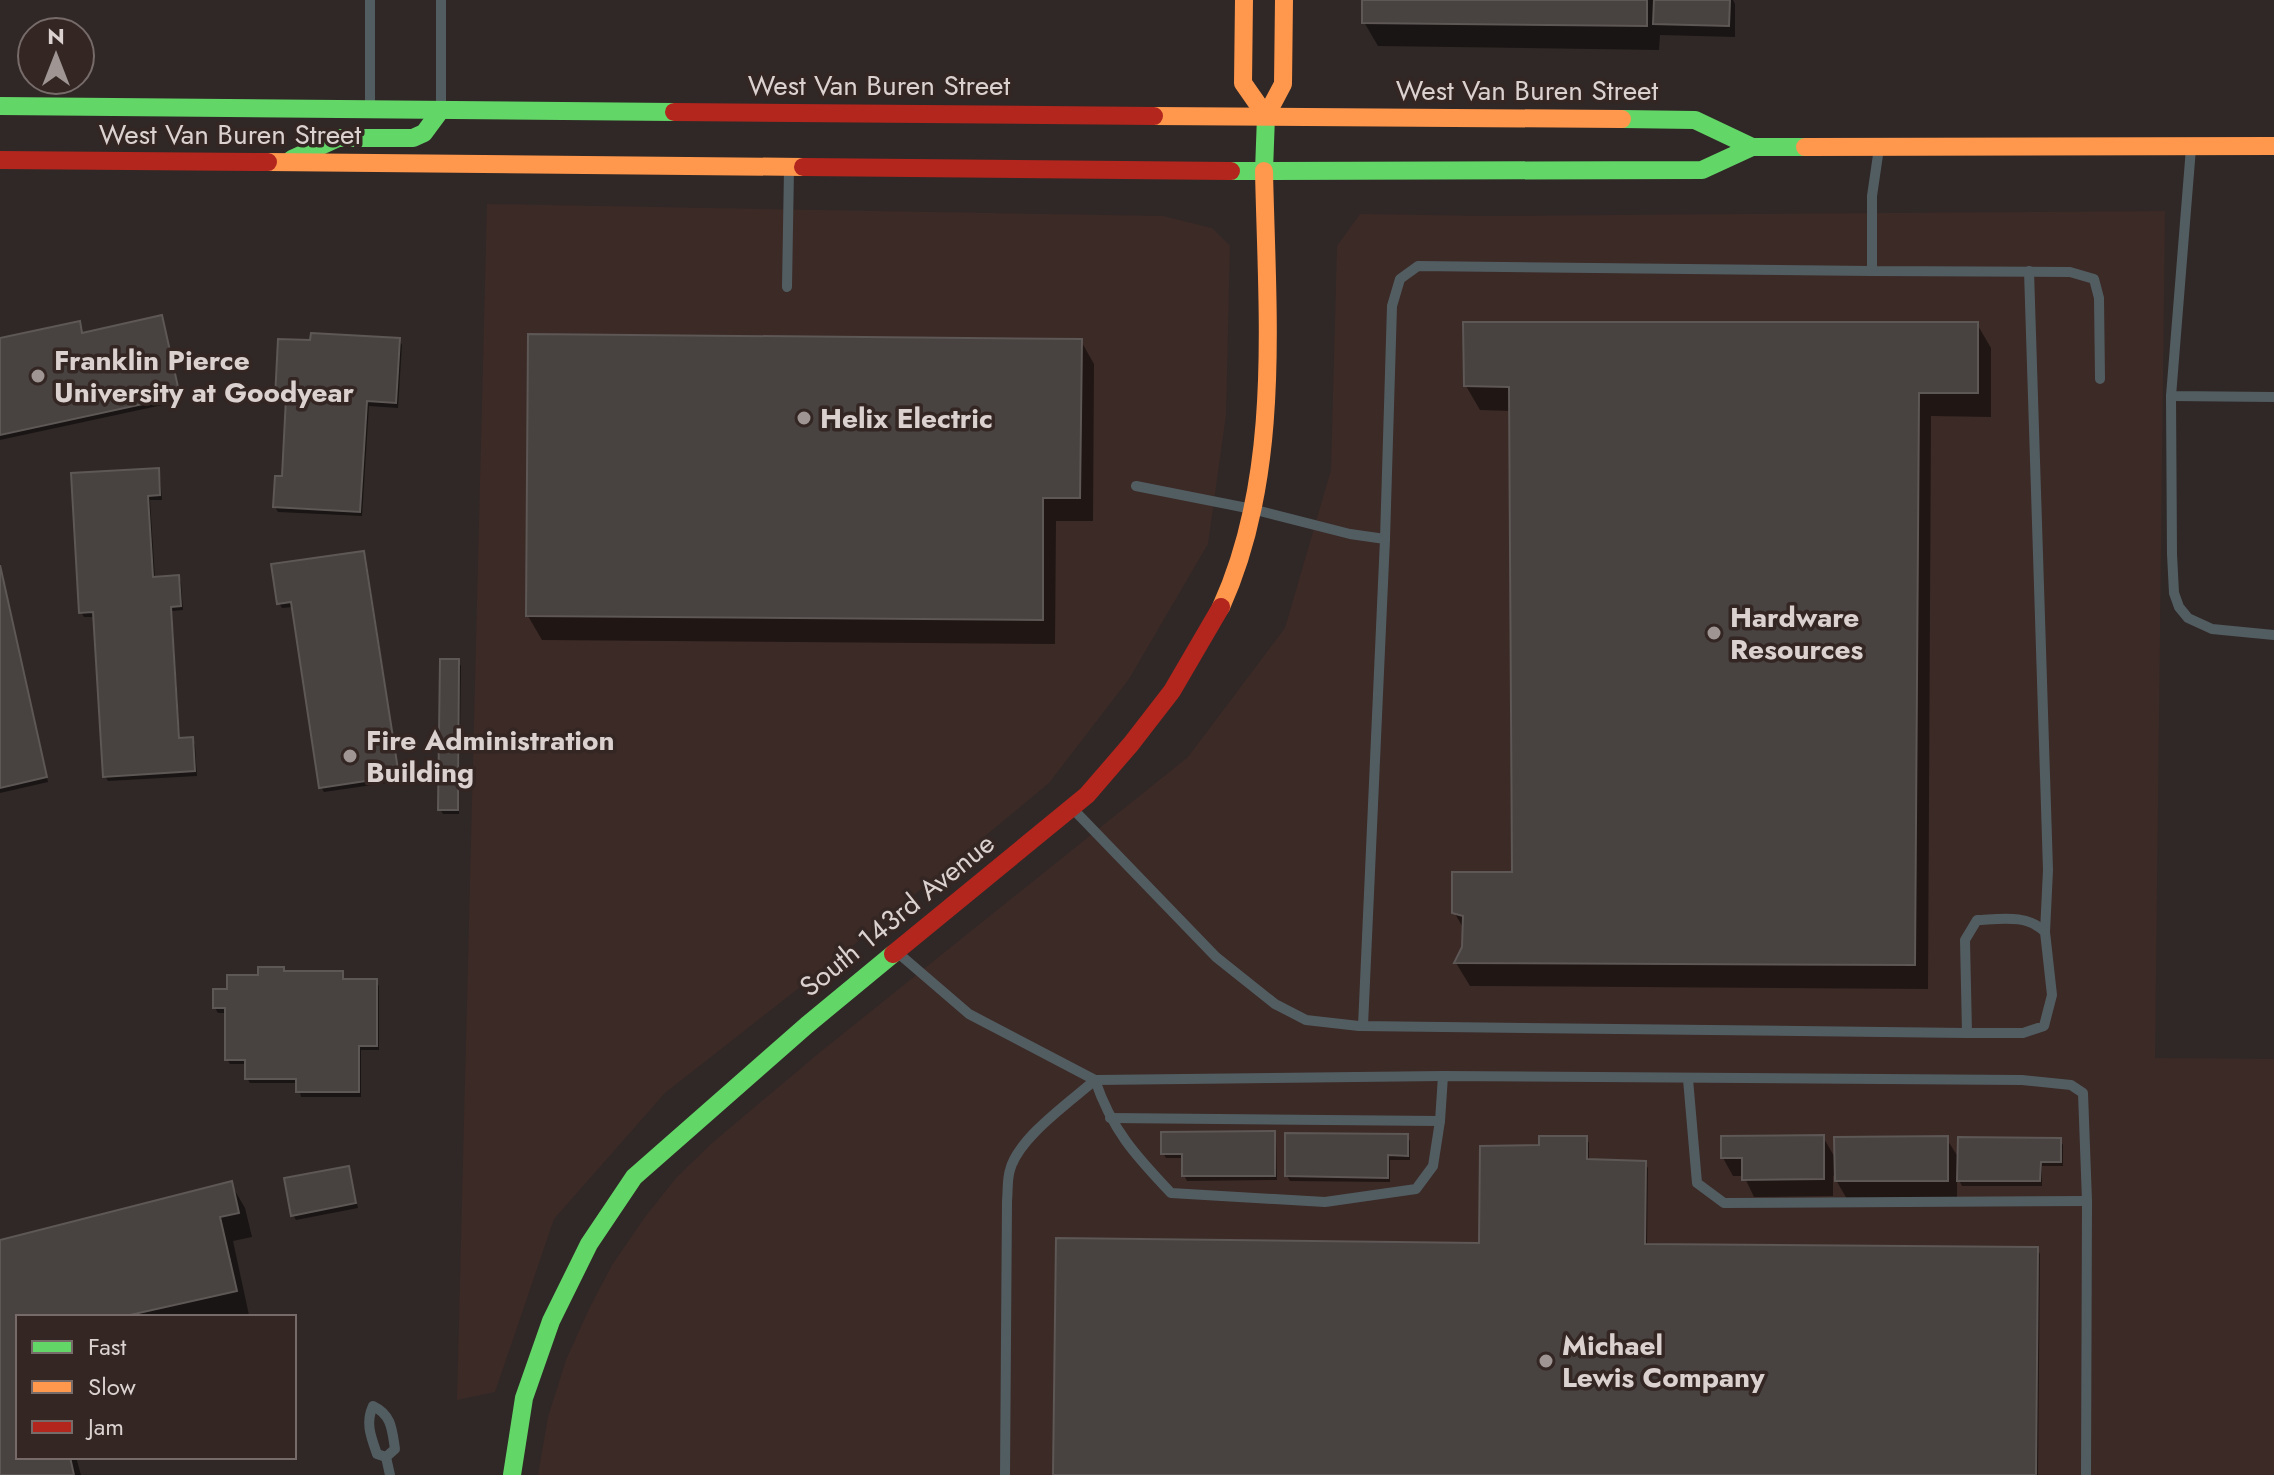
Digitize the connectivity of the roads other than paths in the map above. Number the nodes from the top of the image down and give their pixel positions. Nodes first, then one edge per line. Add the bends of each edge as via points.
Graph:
1 (370, 0) edge
2 (441, 0) edge
3 (1244, 0) edge
4 (1284, 0) edge
5 (0, 106) edge
6 (370, 109) junction
7 (441, 110) junction
8 (1266, 116) junction
9 (1879, 146) junction
10 (2191, 146) junction
11 (2274, 146) edge
12 (1752, 147) junction
13 (0, 160) edge
14 (285, 163) junction
15 (789, 167) junction
16 (1264, 171) junction
17 (1872, 271) junction
18 (2029, 271) junction
19 (787, 287) dead end
20 (2100, 379) dead end
21 (2171, 396) junction
22 (2274, 397) edge
23 (1136, 486) dead end
24 (1252, 509) junction
25 (1385, 539) junction
26 (2274, 635) edge
27 (1072, 807) junction
28 (2045, 932) junction
29 (896, 951) junction
30 (1363, 1026) junction
31 (1967, 1033) junction
32 (1443, 1076) junction
33 (1688, 1079) junction
34 (1095, 1080) junction
35 (1110, 1118) junction
36 (1440, 1121) junction
37 (2087, 1201) junction
38 (386, 1457) dead end
39 (390, 1475) edge
40 (512, 1475) edge
41 (1005, 1475) edge
42 (2086, 1475) edge

1 - 6 lane
2 - 7 lane
3 - 8 main road via 1243,83
4 - 8 main road via 1283,84
5 - 6 main road, West Van Buren Street
6 - 7 main road, West Van Buren Street
7 - 8 main road, West Van Buren Street
7 - 14 main road via 424,133 413,138 338,138
8 - 12 main road, West Van Buren Street via 1695,120
8 - 16 main road, South 143rd Avenue
9 - 10 main road, West Van Buren Street
9 - 12 main road, West Van Buren Street
9 - 17 lane via 1872,196
10 - 11 main road, West Van Buren Street
10 - 21 lane
12 - 16 main road, West Van Buren Street via 1702,170
13 - 14 main road, West Van Buren Street
14 - 15 main road, West Van Buren Street
15 - 16 main road, West Van Buren Street
15 - 19 lane
16 - 24 main road, South 143rd Avenue via 1266,418
17 - 18 lane
17 - 25 lane via 1418,266 1400,279 1392,306
18 - 20 lane via 2070,272 2094,279
18 - 28 lane via 2048,870
21 - 22 lane
21 - 26 lane via 2172,554 2179,607 2188,618 2212,629
23 - 24 lane
24 - 25 lane
24 - 27 main road, South 143rd Avenue via 1236,572 1180,682 1121,758
25 - 30 lane
27 - 29 main road, South 143rd Avenue
27 - 30 lane via 1216,957 1275,1004 1306,1020
28 - 31 lane via 2052,995 2044,1026 2023,1033
28 - 31 lane via 2018,918 1977,920 1965,940
29 - 34 lane via 969,1014
29 - 40 main road, South 143rd Avenue via 634,1177 589,1244 551,1321 524,1398
30 - 31 lane
32 - 33 lane
32 - 34 lane
32 - 36 lane
33 - 37 lane via 1697,1183 1724,1203
33 - 37 lane via 2022,1080 2071,1085 2083,1093
34 - 35 lane
34 - 41 lane via 1020,1148 1010,1169
35 - 36 lane
35 - 36 lane via 1131,1152 1171,1193 1325,1202 1416,1189 1433,1166
37 - 42 lane
38 - 39 lane

